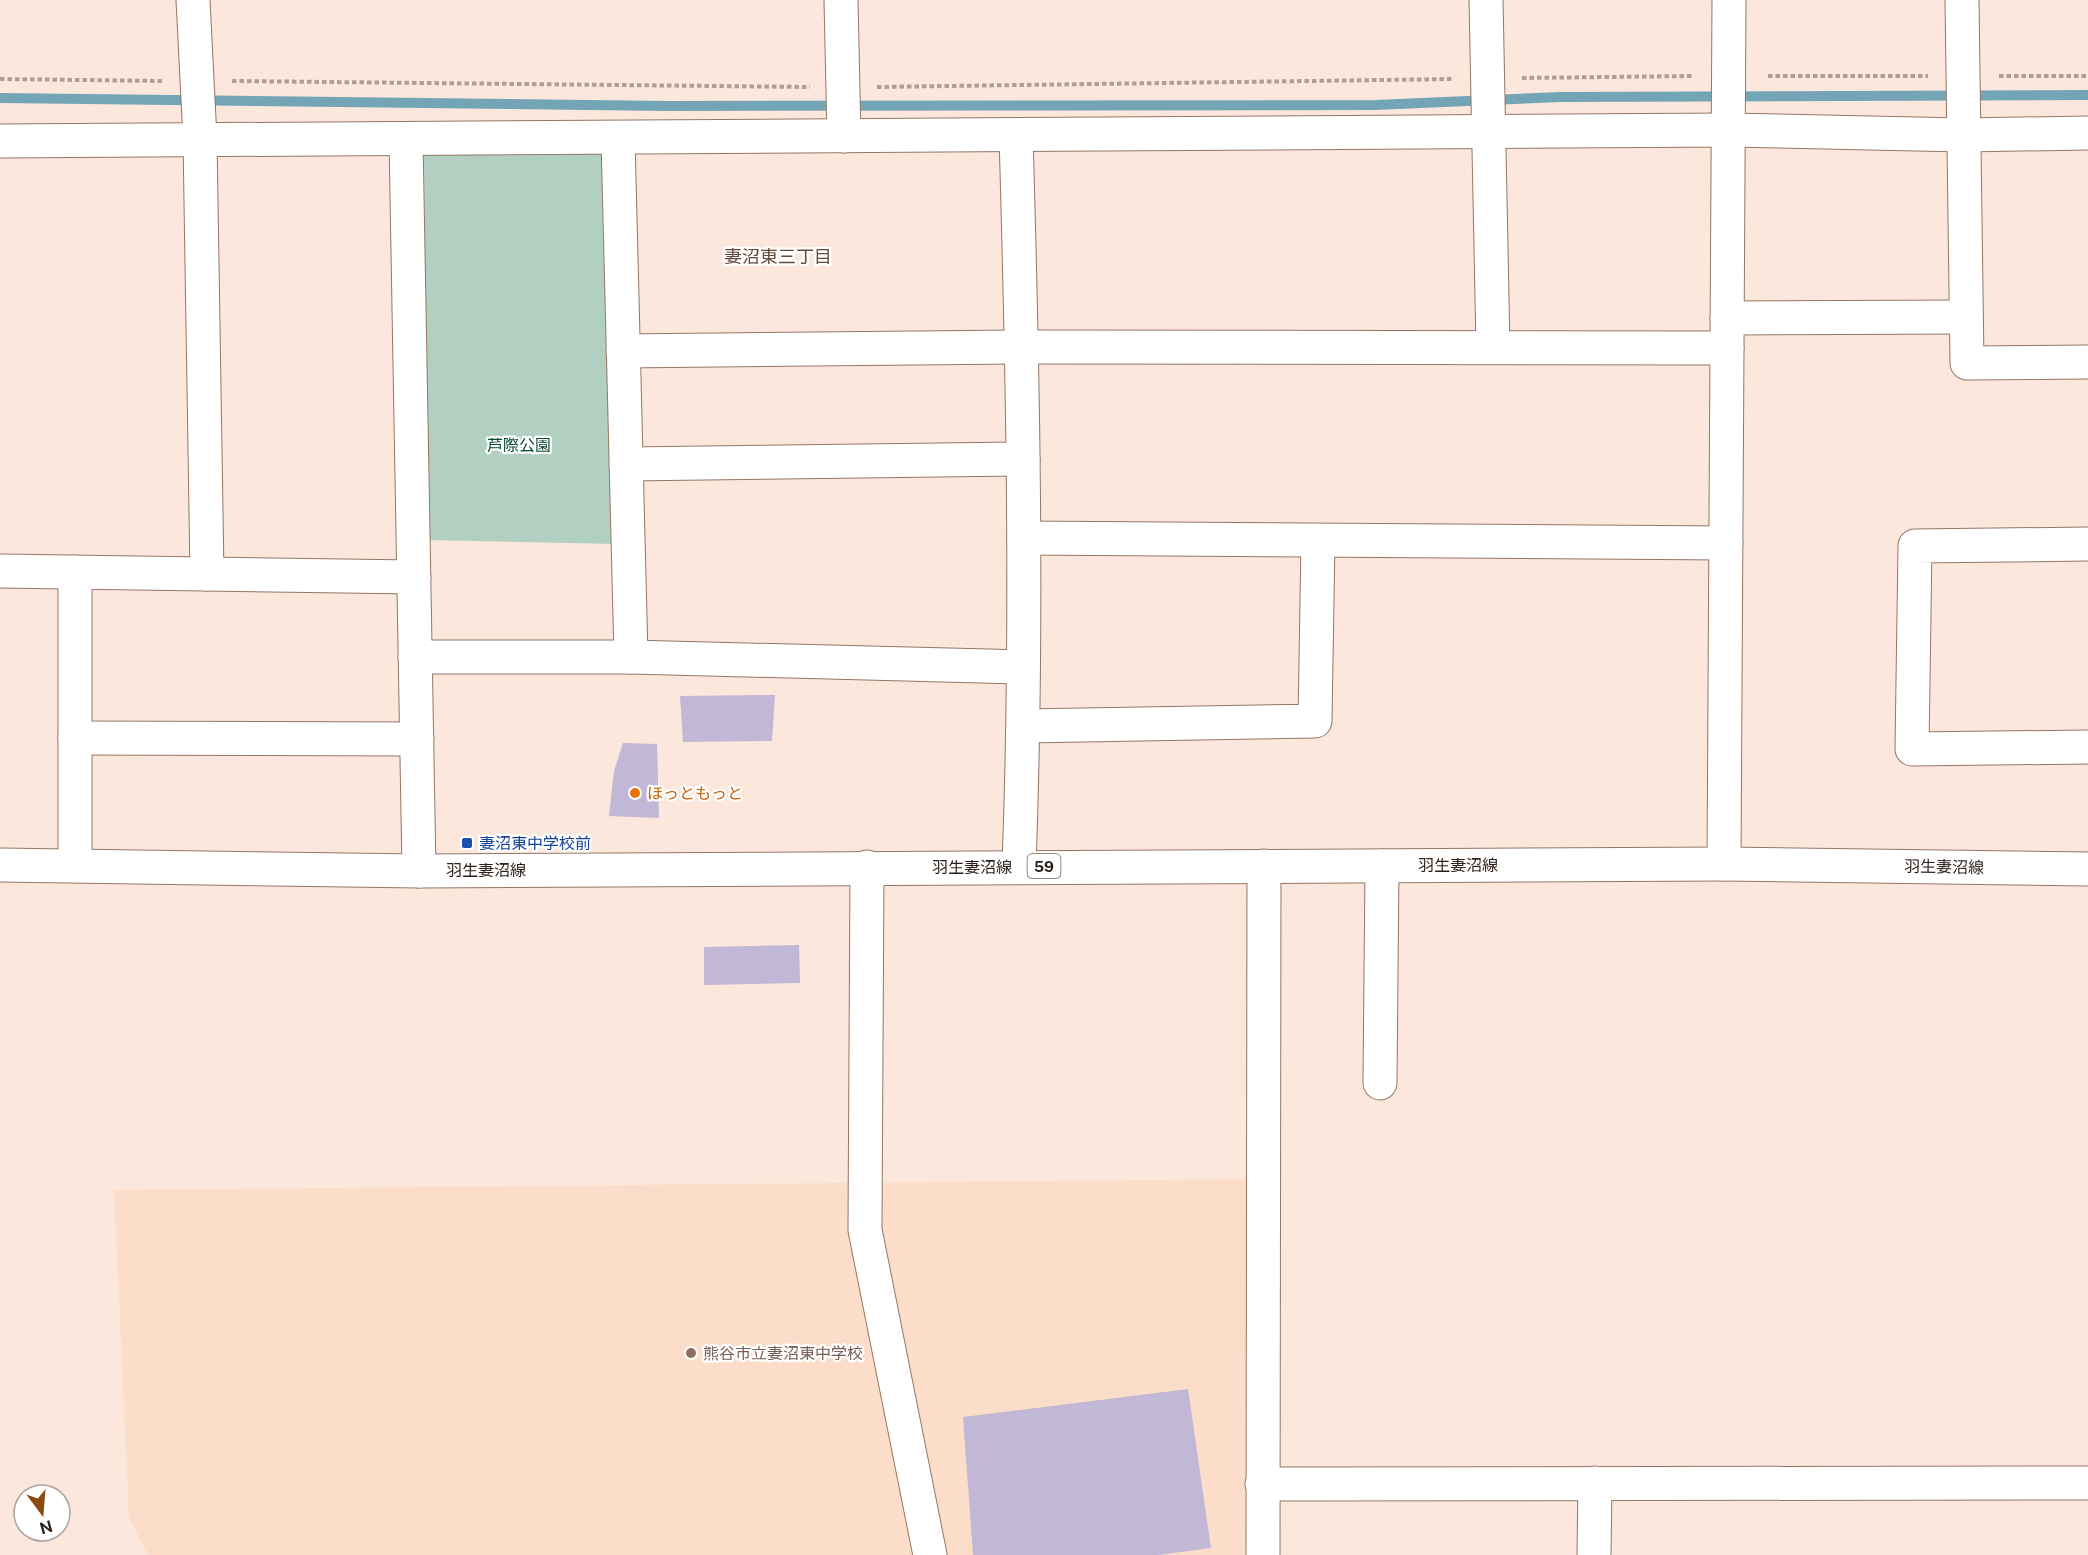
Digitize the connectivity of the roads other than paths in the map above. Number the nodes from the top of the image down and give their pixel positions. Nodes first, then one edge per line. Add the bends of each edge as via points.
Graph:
1 (193, 0) edge
2 (841, 0) edge
3 (1486, 0) edge
4 (1729, 0) edge
5 (1962, 0) edge
6 (1728, 130) junction
7 (1488, 132) junction
8 (2088, 133) edge
9 (1016, 135) junction
10 (1964, 135) junction
11 (844, 136) junction
12 (618, 138) junction
13 (200, 139) junction
14 (406, 139) junction
15 (0, 141) edge
16 (1966, 317) junction
17 (1727, 333) junction
18 (1022, 347) junction
19 (1494, 347) junction
20 (623, 351) junction
21 (2088, 362) edge
22 (1023, 459) junction
23 (626, 464) junction
24 (1024, 538) junction
25 (1318, 541) junction
26 (1726, 543) junction
27 (2088, 544) edge
28 (0, 571) edge
29 (75, 572) junction
30 (207, 574) junction
31 (414, 578) junction
32 (415, 657) junction
33 (631, 657) junction
34 (1023, 667) junction
35 (1024, 726) junction
36 (75, 738) junction
37 (417, 739) junction
38 (2088, 747) edge
39 (1724, 864) junction
40 (0, 865) edge
41 (75, 865) junction
42 (1019, 866) junction
43 (1264, 866) junction
44 (1382, 866) junction
45 (867, 867) junction
46 (2088, 869) edge
47 (419, 871) junction
48 (1380, 1083) dead end
49 (1595, 1483) junction
50 (2088, 1483) edge
51 (1262, 1484) junction
52 (930, 1555) edge
53 (1263, 1555) edge
54 (1594, 1555) edge

1 - 13 street
2 - 11 street
3 - 7 street
4 - 6 street
5 - 10 street
6 - 7 street
6 - 10 street
6 - 17 street
7 - 9 street
7 - 19 street
8 - 10 street
9 - 11 street
9 - 18 street
10 - 16 street
11 - 12 street
12 - 14 street
12 - 20 street
13 - 14 street
13 - 15 street
13 - 30 street
14 - 31 street
16 - 17 street
16 - 21 street via 1967,363
17 - 19 street
17 - 26 street
18 - 19 street
18 - 20 street
18 - 22 street
20 - 23 street
22 - 23 street
22 - 24 street
23 - 33 street
24 - 25 street
24 - 34 street
25 - 26 street
25 - 35 street via 1315,721
26 - 39 street
27 - 38 street via 1915,546 1912,748
28 - 29 street
29 - 30 street
29 - 36 street
30 - 31 street
31 - 32 street
32 - 33 street
32 - 37 street
33 - 34 street
34 - 35 street
35 - 42 street
36 - 37 street
36 - 41 street
37 - 47 street
39 - 44 street, 羽生妻沼線 / 59
39 - 46 street, 羽生妻沼線 / 59
40 - 41 street, 羽生妻沼線 / 59
41 - 47 street, 羽生妻沼線 / 59
42 - 43 street, 羽生妻沼線 / 59
42 - 45 street, 羽生妻沼線 / 59
43 - 44 street, 羽生妻沼線 / 59
43 - 51 street
44 - 48 street
45 - 47 street, 羽生妻沼線 / 59
45 - 52 street via 866,1230
49 - 50 street
49 - 51 street
49 - 54 street
51 - 53 street

